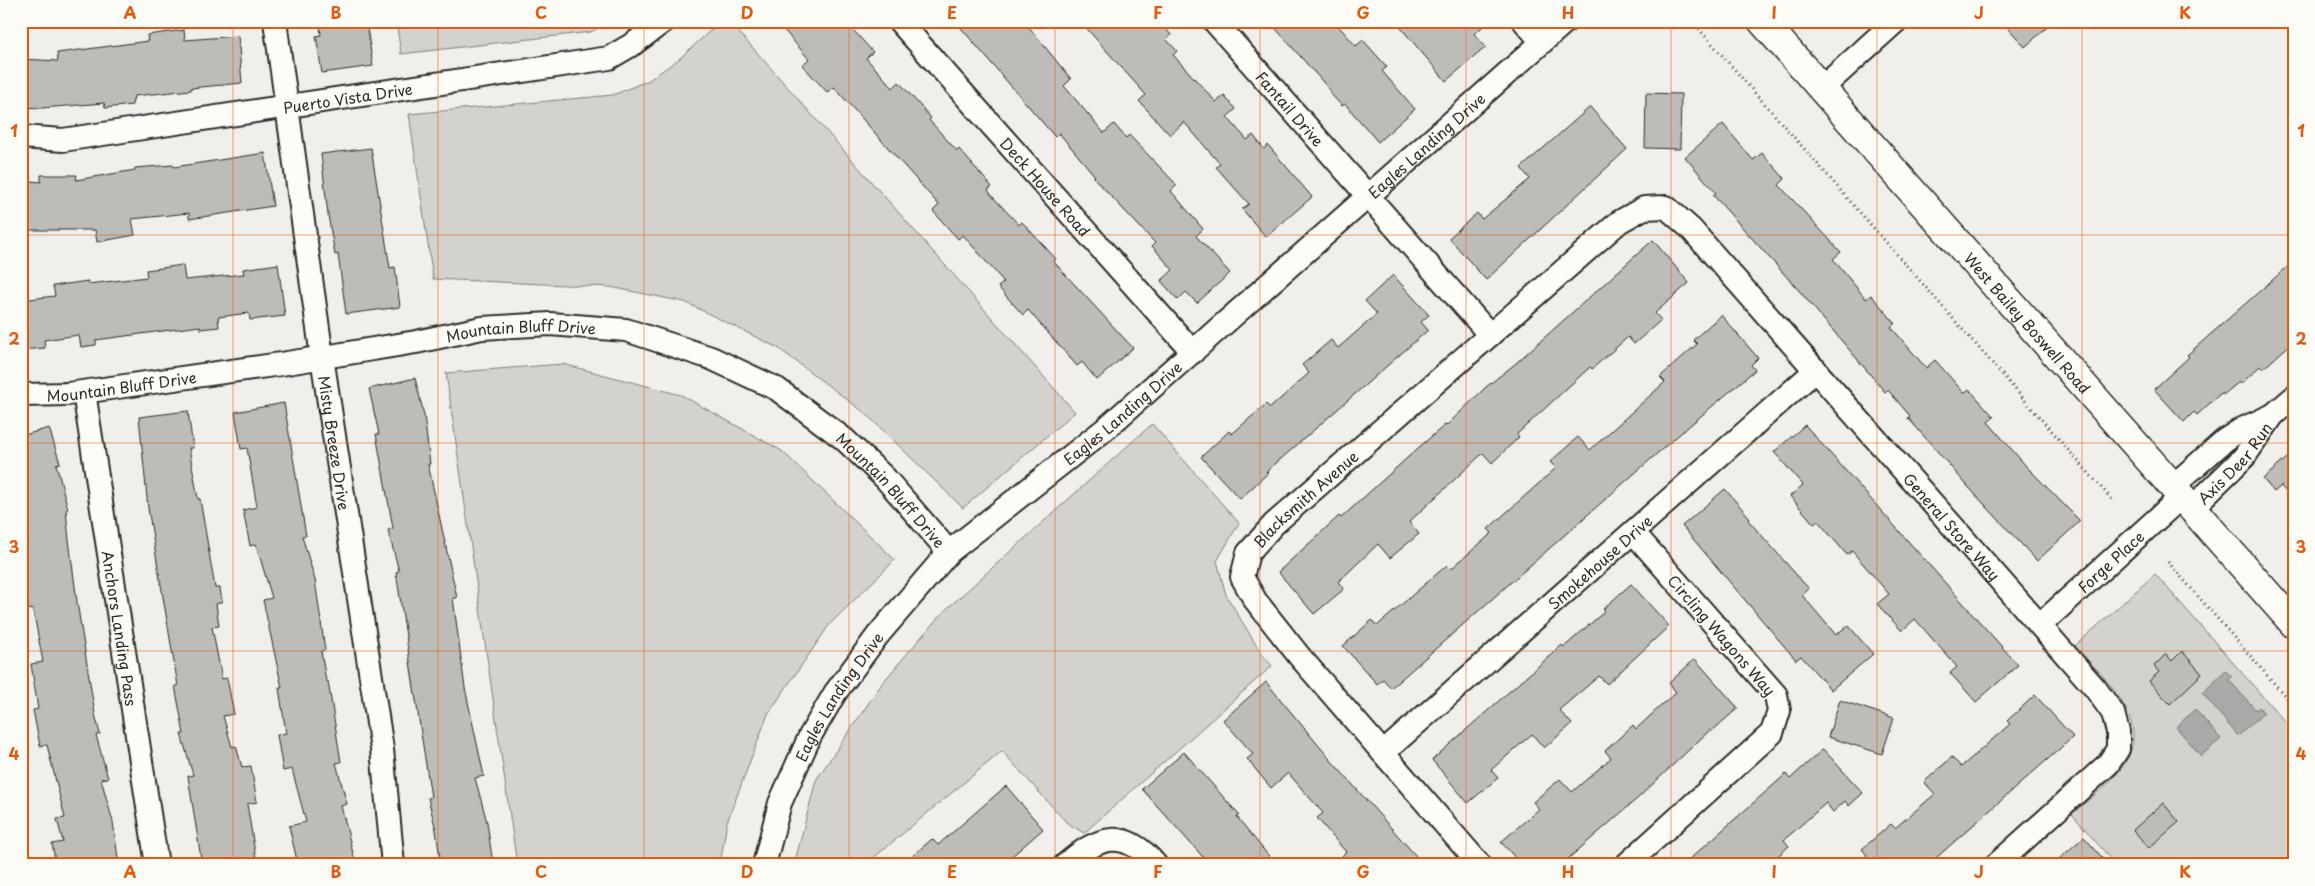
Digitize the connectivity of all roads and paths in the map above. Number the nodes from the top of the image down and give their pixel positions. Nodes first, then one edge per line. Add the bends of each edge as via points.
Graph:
1 (275, 21) edge
2 (664, 21) edge
3 (899, 21) edge
4 (1214, 21) edge
5 (1524, 21) edge
6 (1566, 21) edge
7 (1692, 21) edge
8 (1762, 21) edge
9 (1897, 22) edge
10 (1542, 42) junction
11 (1821, 89) junction
12 (288, 107) junction
13 (21, 137) edge
14 (1368, 197) junction
15 (1644, 208) joint
16 (1490, 335) junction
17 (1193, 352) junction
18 (322, 357) junction
19 (1816, 370) junction
20 (84, 392) junction
21 (21, 395) edge
22 (2294, 397) edge
23 (2182, 497) junction
24 (2114, 502) dead end
25 (1633, 532) junction
26 (950, 552) junction
27 (2168, 562) dead end
28 (2294, 624) edge
29 (2040, 625) junction
30 (2294, 706) edge
31 (1383, 753) junction
32 (157, 865) edge
33 (393, 865) edge
34 (764, 865) edge
35 (1065, 865) edge
36 (1156, 865) edge
37 (1480, 865) edge
38 (1626, 865) edge
39 (1996, 865) edge

1 - 12 street, Misty Breeze Drive
2 - 12 street, Puerto Vista Drive via 609,58
3 - 17 street, Deck House Road
4 - 14 street, Fantail Drive
5 - 10 street
6 - 10 street, Eagles Landing Drive
7 - 24 path
8 - 11 main road, West Bailey Boswell Road
9 - 11 street
10 - 14 street, Eagles Landing Drive
11 - 23 main road, West Bailey Boswell Road
12 - 13 street, Puerto Vista Drive via 63,140
12 - 18 street, Misty Breeze Drive
14 - 16 street, Fantail Drive
14 - 17 street, Eagles Landing Drive
15 - 16 street, Blacksmith Avenue via 1619,222
15 - 19 street, General Store Way via 1666,207 1691,229
16 - 31 street, Blacksmith Avenue via 1274,524 1248,553 1242,577 1255,600
17 - 26 street, Eagles Landing Drive via 1104,430
18 - 20 street, Mountain Bluff Drive
18 - 26 street, Mountain Bluff Drive via 482,328 550,324 626,330 711,358 777,389 844,439 885,478
18 - 33 street, Misty Breeze Drive via 382,749
19 - 25 street, Smokehouse Drive
19 - 29 street, General Store Way
20 - 21 street, Mountain Bluff Drive
20 - 32 street, Anchors Landing Pass
22 - 23 street, Axis Deer Run via 2273,415 2225,440
23 - 28 main road, West Bailey Boswell Road
23 - 29 street, Forge Place
25 - 31 street, Smokehouse Drive
25 - 38 street, Circling Wagons Way via 1776,695 1779,712 1772,733
26 - 34 street, Eagles Landing Drive via 878,636 835,693 810,736 780,803
27 - 30 path
29 - 39 street, General Store Way via 2113,713 2118,749 2108,764
31 - 37 street, Blacksmith Avenue
35 - 36 street via 1082,850 1101,840 1118,839 1135,845

